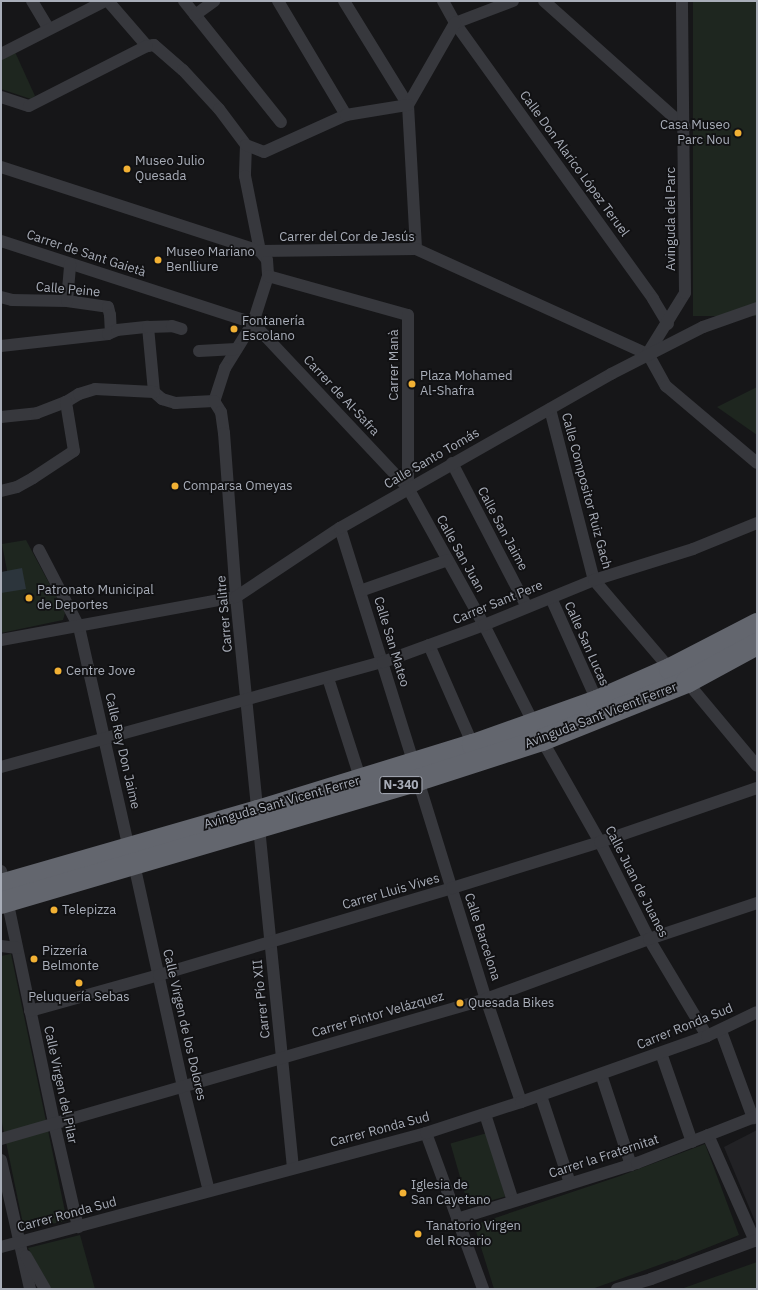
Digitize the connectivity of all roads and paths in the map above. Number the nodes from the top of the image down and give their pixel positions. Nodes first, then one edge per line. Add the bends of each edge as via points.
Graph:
1 (32, 1) edge
2 (107, 1) edge
3 (184, 1) edge
4 (214, 1) edge
5 (278, 1) edge
6 (344, 1) edge
7 (443, 1) edge
8 (513, 1) edge
9 (544, 1) edge
10 (682, 1) edge
11 (195, 15) junction
12 (455, 23) junction
13 (48, 28) junction
14 (147, 46) junction
15 (1, 54) edge
16 (1, 97) edge
17 (408, 105) junction
18 (346, 115) junction
19 (281, 122) dead end
20 (685, 127) junction
21 (246, 145) junction
22 (1, 167) edge
23 (1, 241) edge
24 (416, 249) junction
25 (260, 251) junction
26 (70, 264) junction
27 (268, 276) junction
28 (1, 297) edge
29 (67, 301) junction
30 (757, 308) edge
31 (253, 323) junction
32 (668, 324) junction
33 (148, 327) junction
34 (182, 330) dead end
35 (111, 332) junction
36 (1, 346) edge
37 (236, 349) junction
38 (199, 351) dead end
39 (648, 354) junction
40 (154, 392) junction
41 (214, 401) junction
42 (66, 402) junction
43 (550, 409) junction
44 (1, 417) edge
45 (452, 463) junction
46 (757, 463) edge
47 (408, 488) junction
48 (1, 491) edge
49 (757, 523) edge
50 (340, 528) junction
51 (40, 550) dead end
52 (448, 560) junction
53 (594, 580) junction
54 (360, 591) junction
55 (236, 597) junction
56 (550, 598) junction
57 (527, 607) junction
58 (757, 624) edge
59 (484, 625) junction
60 (79, 627) junction
61 (1, 640) edge
62 (757, 644) edge
63 (429, 645) junction
64 (383, 662) junction
65 (678, 676) junction
66 (328, 678) junction
67 (247, 701) junction
68 (597, 701) junction
69 (538, 732) junction
70 (104, 738) junction
71 (473, 745) junction
72 (757, 766) edge
73 (1, 767) edge
74 (416, 772) junction
75 (361, 780) junction
76 (757, 788) edge
77 (259, 819) junction
78 (600, 842) junction
79 (132, 856) junction
80 (452, 888) junction
81 (3, 893) edge
82 (757, 903) edge
83 (649, 939) junction
84 (271, 942) junction
85 (1, 946) edge
86 (16, 948) junction
87 (159, 975) junction
88 (486, 999) junction
89 (30, 1011) junction
90 (757, 1012) edge
91 (721, 1031) junction
92 (707, 1036) junction
93 (661, 1053) junction
94 (282, 1057) junction
95 (601, 1074) junction
96 (183, 1087) junction
97 (541, 1096) junction
98 (521, 1102) junction
99 (485, 1114) junction
100 (755, 1117) edge
101 (54, 1123) junction
102 (426, 1133) junction
103 (708, 1135) junction
104 (1, 1139) edge
105 (692, 1142) junction
106 (1, 1160) edge
107 (631, 1165) junction
108 (293, 1168) junction
109 (570, 1184) junction
110 (209, 1191) junction
111 (513, 1201) junction
112 (457, 1219) junction
113 (78, 1227) junction
114 (756, 1241) edge
115 (18, 1242) junction
116 (1, 1247) edge
117 (30, 1289) edge
118 (44, 1289) edge
119 (483, 1289) edge
120 (617, 1289) edge

1 - 13 street
2 - 13 street
2 - 14 street
3 - 11 street
4 - 11 street
5 - 18 street
6 - 17 street
7 - 12 street, Calle Don Alarico López Teruel
8 - 12 street
9 - 20 street
10 - 20 street, Avinguda del Parc
11 - 19 street
12 - 17 street
12 - 32 street, Calle Don Alarico López Teruel via 653,299
13 - 15 street
14 - 16 street via 29,106
14 - 21 street via 154,45 183,70 219,109
17 - 18 street
17 - 24 street
18 - 21 street via 264,152
20 - 32 street, Avinguda del Parc via 685,293
21 - 25 street via 246,176
22 - 25 street, Carrer del Cor de Jesús
23 - 26 street, Carrer de Sant Gaietà
24 - 25 street, Carrer del Cor de Jesús
24 - 39 street, Carrer del Cor de Jesús
25 - 27 street via 267,260
26 - 29 street
26 - 31 street, Carrer de Sant Gaietà
27 - 31 street
27 - 47 street, Carrer Manà via 408,315
28 - 29 street, Calle Peine via 12,300
29 - 35 street, Calle Peine via 108,307
30 - 39 street, Calle Santo Tomás via 703,327
31 - 37 street
31 - 47 street, Carrer de Al-Safra
32 - 39 street, Avinguda del Parc
33 - 34 street via 172,326
33 - 35 street
33 - 40 street
35 - 36 street
37 - 38 street
37 - 41 street via 221,377
39 - 43 street, Calle Santo Tomás
39 - 46 street via 666,386
40 - 41 street via 162,399 175,403
40 - 42 street via 95,389
41 - 55 street, Carrer Salitre via 222,412 223,420
42 - 44 street via 26,415
42 - 48 street via 74,451 34,478 17,487
43 - 45 street, Calle Santo Tomás
43 - 53 street, Calle Compositor Ruiz Gach
45 - 47 street, Calle Santo Tomás
45 - 57 street, Calle San Jaime
47 - 50 street, Calle Santo Tomás
47 - 52 street, Calle San Juan
49 - 53 street, Carrer Sant Pere via 693,549
50 - 54 street, Calle San Mateo
50 - 55 street, Calle Santo Tomás
51 - 60 street, Calle Rey Don Jaime
52 - 54 street
52 - 59 street, Calle San Juan
53 - 56 street, Carrer Sant Pere
53 - 65 street
54 - 64 street, Calle San Mateo
55 - 60 street
55 - 67 street, Carrer Salitre
56 - 57 street, Carrer Sant Pere
56 - 68 street, Calle San Lucas
57 - 59 street, Carrer Sant Pere
58 - 65 highway, Avinguda Sant Vicent Ferrer / N-340
59 - 63 street, Carrer Sant Pere
59 - 69 street, Calle San Juan
60 - 61 street
60 - 70 street, Calle Rey Don Jaime
62 - 65 highway, Avinguda Sant Vicent Ferrer / N-340
63 - 64 street, Carrer Sant Pere
63 - 71 street
64 - 66 street, Carrer Sant Pere
64 - 74 street, Calle San Mateo
65 - 68 highway, Avinguda Sant Vicent Ferrer / N-340
65 - 69 highway, Avinguda Sant Vicent Ferrer / N-340
65 - 72 street
66 - 67 street, Carrer Sant Pere
66 - 75 street
67 - 70 street, Carrer Sant Pere
67 - 77 street, Carrer Salitre
68 - 69 highway, Avinguda Sant Vicent Ferrer / N-340
69 - 71 highway, Avinguda Sant Vicent Ferrer / N-340
69 - 74 highway, Avinguda Sant Vicent Ferrer / N-340
69 - 78 street, Calle Juan de Juanes
70 - 73 street, Carrer Sant Pere
70 - 79 street, Calle Rey Don Jaime
71 - 74 highway, Avinguda Sant Vicent Ferrer / N-340
74 - 75 highway, Avinguda Sant Vicent Ferrer / N-340
74 - 77 highway, Avinguda Sant Vicent Ferrer / N-340
74 - 80 street, Calle Barcelona
75 - 77 highway, Avinguda Sant Vicent Ferrer / N-340
76 - 78 street, Carrer Lluis Vives
77 - 79 highway, Avinguda Sant Vicent Ferrer / N-340
77 - 84 street, Carrer Pío XII
78 - 80 street, Carrer Lluis Vives
78 - 83 street, Calle Juan de Juanes
79 - 81 highway, Avinguda Sant Vicent Ferrer / N-340
79 - 87 street, Calle Virgen de los Dolores
80 - 84 street, Carrer Lluis Vives
80 - 88 street, Calle Barcelona
81 - 86 street, Calle Virgen del Pilar
82 - 83 street, Carrer Pintor Velázquez
83 - 88 street, Carrer Pintor Velázquez
83 - 92 street, Calle Juan de Juanes
84 - 87 street, Carrer Lluis Vives
84 - 94 street, Carrer Pío XII
85 - 86 street
86 - 89 street, Calle Virgen del Pilar
87 - 89 street, Carrer Lluis Vives
87 - 96 street, Calle Virgen de los Dolores
88 - 94 street, Carrer Pintor Velázquez
88 - 98 street, Calle Barcelona
89 - 101 street, Calle Virgen del Pilar
90 - 91 street, Carrer Ronda Sud
91 - 92 street, Carrer Ronda Sud
91 - 100 street
92 - 93 street, Carrer Ronda Sud
93 - 95 street, Carrer Ronda Sud
93 - 105 street
94 - 96 street, Carrer Pintor Velázquez
94 - 108 street, Carrer Pío XII
95 - 97 street, Carrer Ronda Sud
95 - 107 street
96 - 101 street, Carrer Pintor Velázquez
96 - 110 street, Calle Virgen de los Dolores
97 - 98 street, Carrer Ronda Sud
97 - 109 street
98 - 99 street, Carrer Ronda Sud
99 - 102 street, Carrer Ronda Sud
99 - 111 street
100 - 103 street, Carrer la Fraternitat
101 - 104 street, Carrer Pintor Velázquez
101 - 113 street, Calle Virgen del Pilar
102 - 108 street, Carrer Ronda Sud
102 - 112 street
103 - 105 street, Carrer la Fraternitat
103 - 114 street
105 - 107 street, Carrer la Fraternitat
106 - 115 street
107 - 109 street, Carrer la Fraternitat
108 - 110 street, Carrer Ronda Sud
109 - 111 street, Carrer la Fraternitat
110 - 113 street, Carrer Ronda Sud
111 - 112 street, Carrer la Fraternitat
112 - 119 street
113 - 115 street, Carrer Ronda Sud
114 - 120 street
115 - 116 street, Carrer Ronda Sud
115 - 117 street
115 - 118 street

